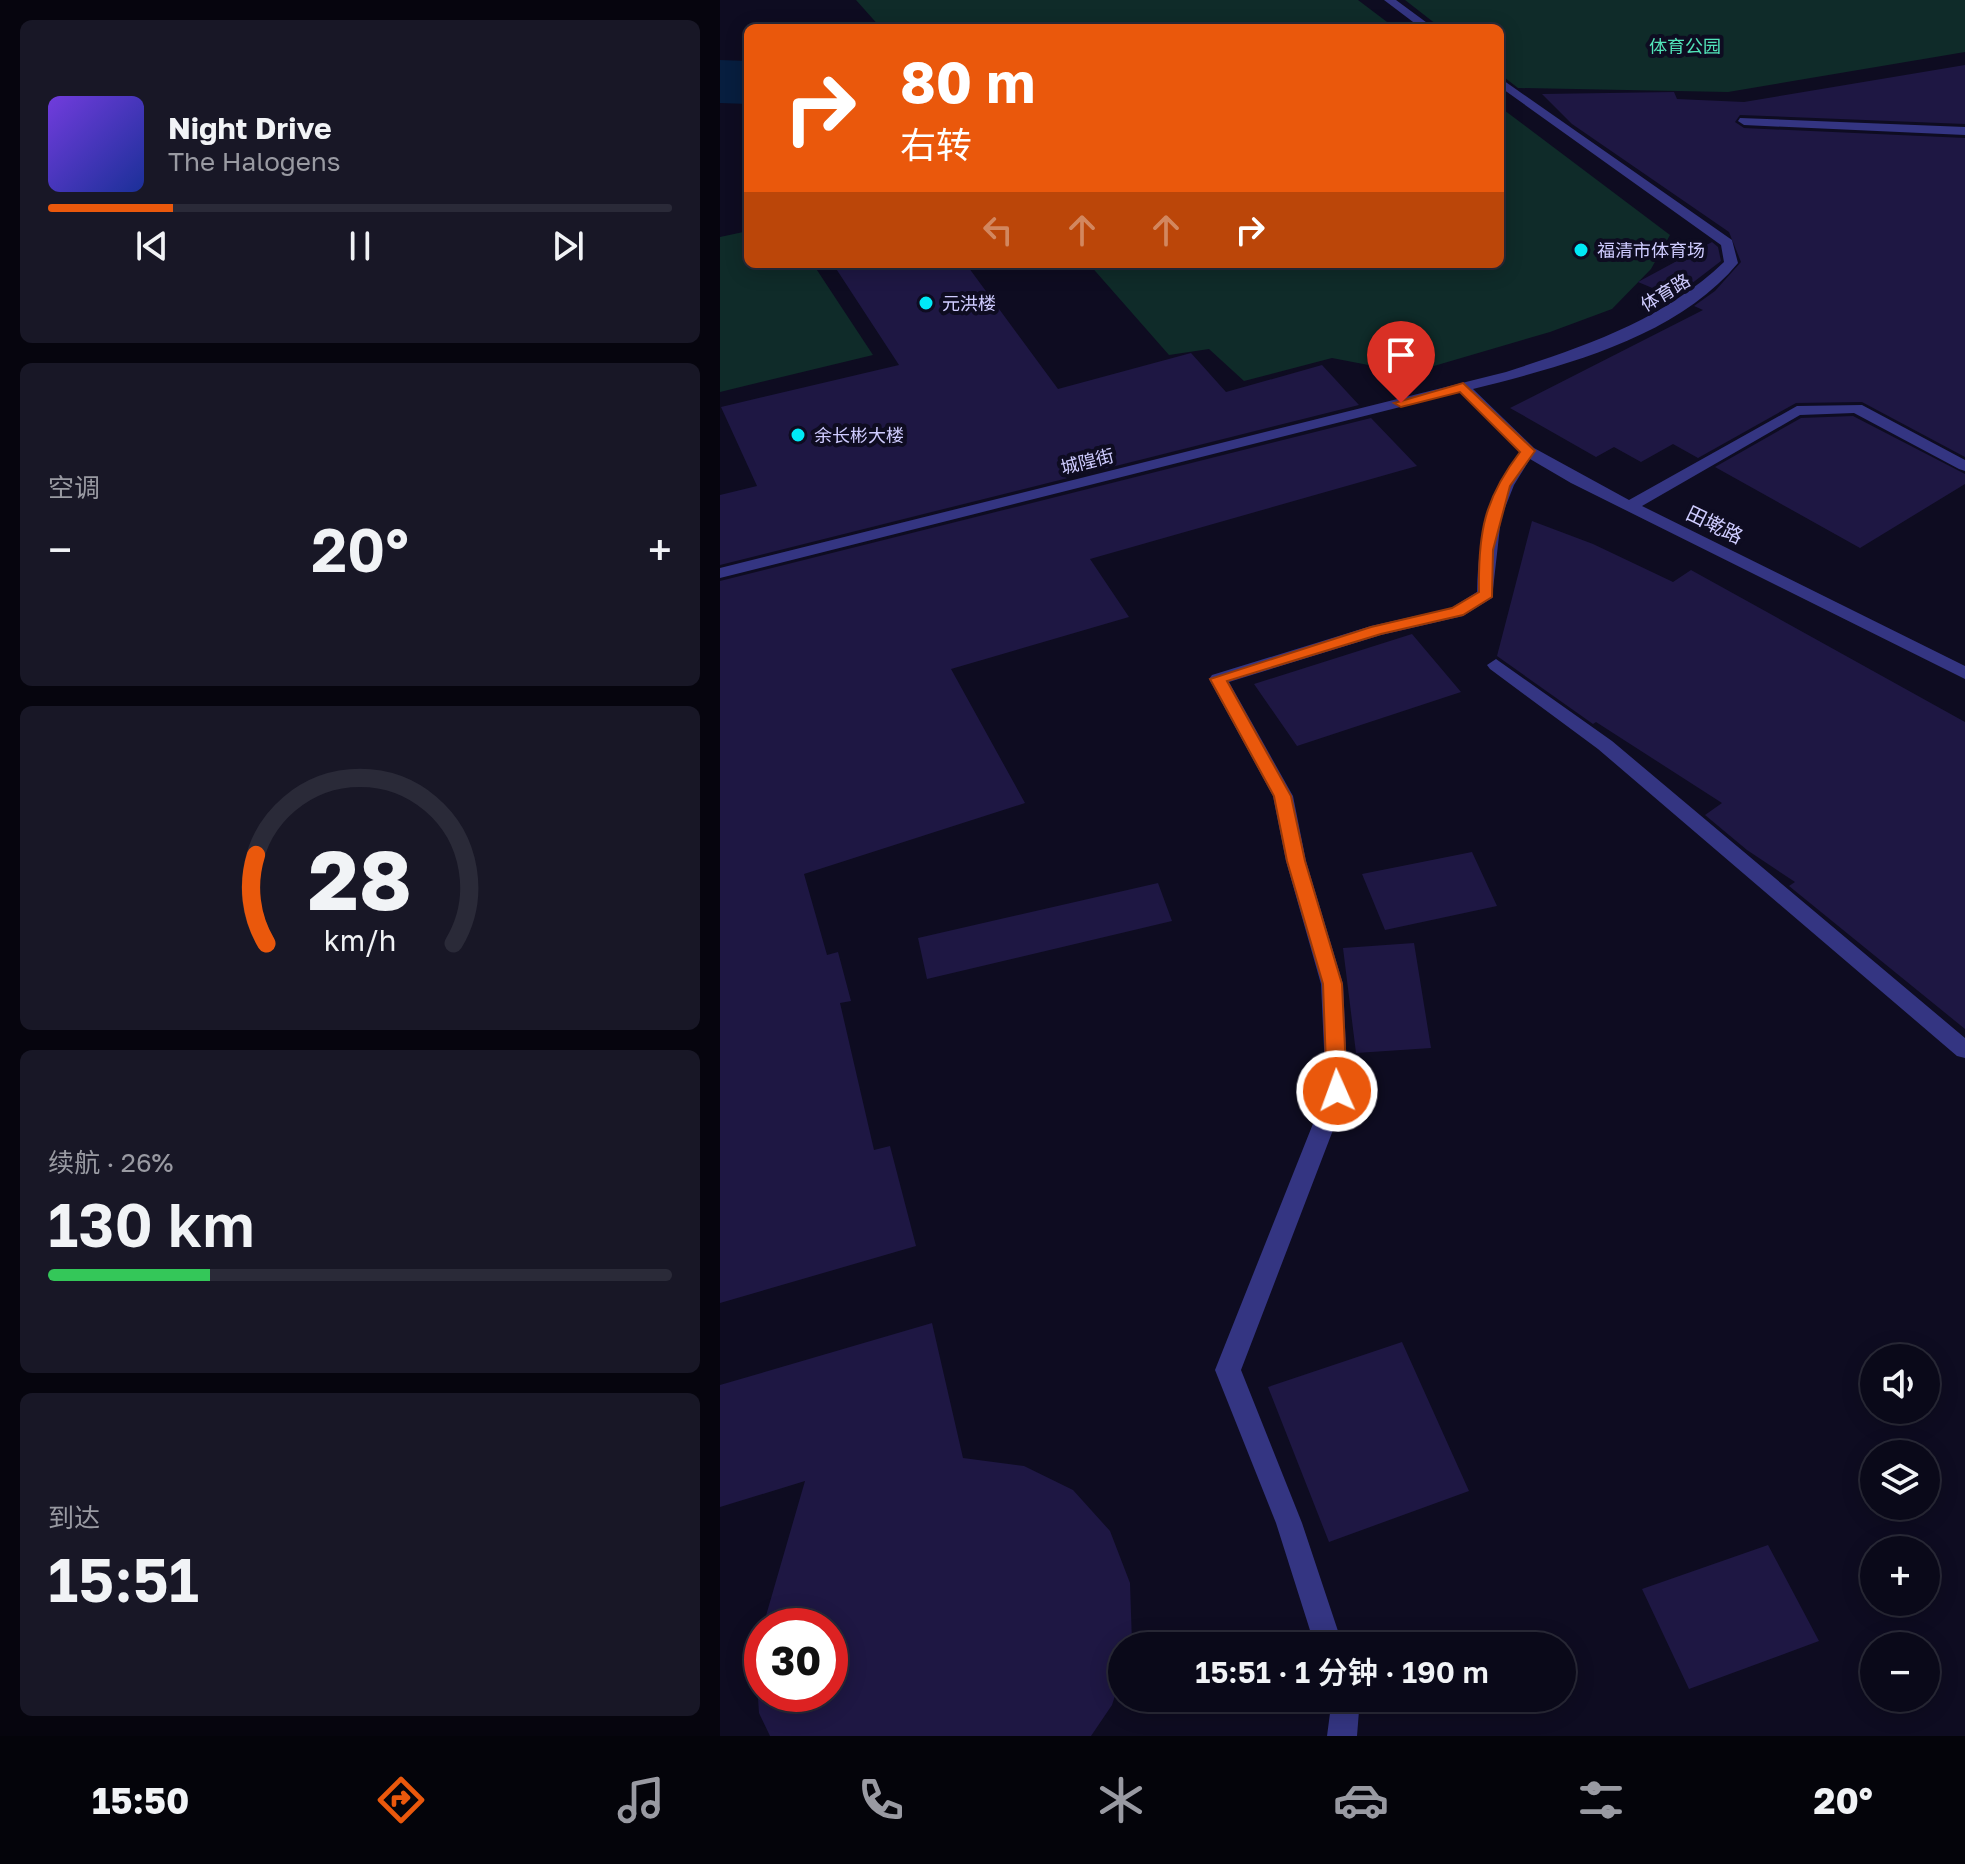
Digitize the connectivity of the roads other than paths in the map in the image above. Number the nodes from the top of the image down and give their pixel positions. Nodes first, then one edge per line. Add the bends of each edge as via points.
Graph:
1 (1389, 0) edge
2 (1422, 24) edge
3 (1504, 85) edge
4 (1744, 121) dead end
5 (1965, 131) edge
6 (1463, 387) junction
7 (1528, 451) junction
8 (1965, 466) edge
9 (1630, 506) junction
10 (720, 573) edge
11 (1496, 665) dead end
12 (1965, 673) edge
13 (1965, 1050) edge
14 (1324, 1632) edge
15 (1345, 1712) edge
16 (1342, 1736) edge

1 - 2 street
3 - 6 street, 体育路 via 1727,243 1731,263 1669,314 1600,346
4 - 5 street
6 - 7 street, 田墘路
6 - 10 street, 城隍街
7 - 9 street, 田墘路
7 - 14 street via 1502,485 1486,550 1486,594 1457,612 1377,630 1218,679 1283,796 1332,984 1337,1091 1228,1370 1289,1523
8 - 9 street via 1857,408 1797,411
9 - 12 street, 田墘路
11 - 13 street via 1605,745
15 - 16 street

